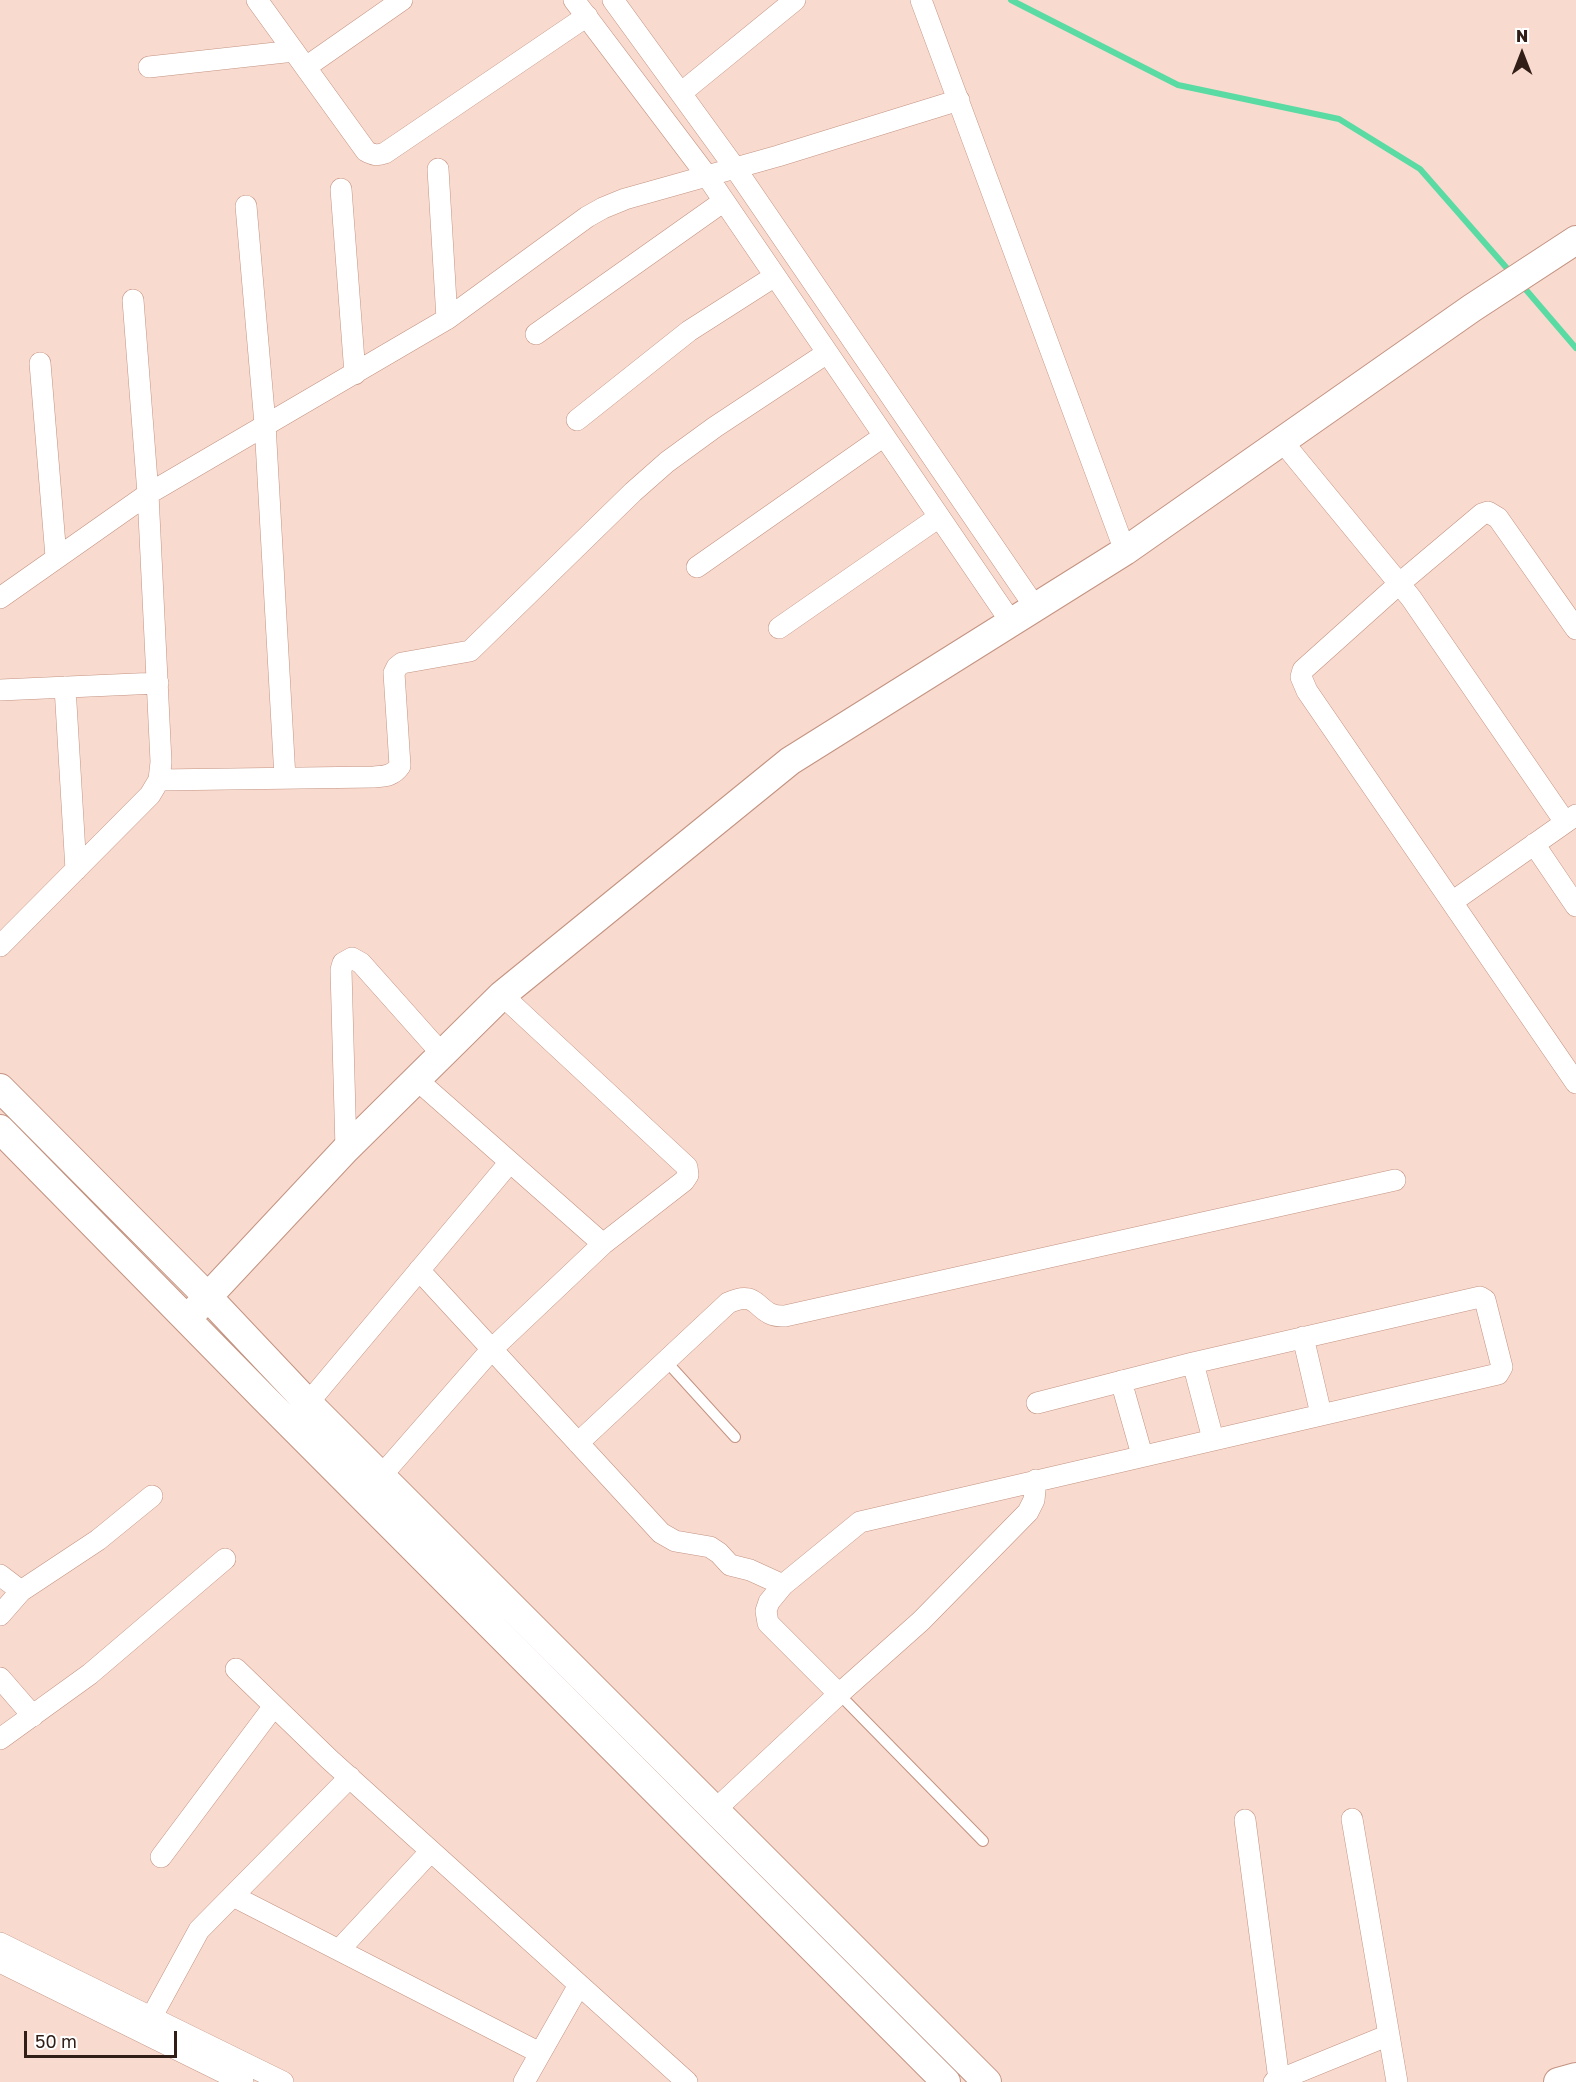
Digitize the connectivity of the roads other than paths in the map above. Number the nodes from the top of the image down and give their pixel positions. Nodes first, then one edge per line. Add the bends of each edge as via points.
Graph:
1 (258, 0) edge
2 (402, 0) edge
3 (613, 0) edge
4 (795, 0) edge
5 (925, 3) edge
6 (580, 8) edge
7 (300, 59) junction
8 (149, 68) dead end
9 (681, 93) junction
10 (959, 100) junction
11 (735, 168) junction
12 (438, 169) dead end
13 (707, 176) junction
14 (341, 189) dead end
15 (724, 201) junction
16 (246, 206) dead end
17 (1565, 246) edge
18 (775, 276) junction
19 (134, 300) dead end
20 (447, 319) junction
21 (536, 333) dead end
22 (827, 353) junction
23 (40, 363) dead end
24 (354, 374) junction
25 (885, 386) junction
26 (861, 402) junction
27 (577, 420) dead end
28 (265, 424) junction
29 (884, 436) junction
30 (1282, 441) junction
31 (148, 494) junction
32 (939, 517) junction
33 (56, 556) junction
34 (1111, 559) junction
35 (697, 567) dead end
36 (1400, 583) junction
37 (0, 598) edge
38 (1035, 607) junction
39 (1011, 622) junction
40 (779, 628) dead end
41 (1576, 629) edge
42 (158, 683) junction
43 (65, 687) junction
44 (0, 690) edge
45 (285, 778) junction
46 (159, 780) junction
47 (1570, 818) edge
48 (1534, 844) junction
49 (76, 870) junction
50 (1452, 902) junction
51 (1576, 906) edge
52 (0, 946) edge
53 (502, 995) junction
54 (442, 1054) junction
55 (416, 1079) junction
56 (1576, 1083) edge
57 (0, 1088) edge
58 (0, 1129) edge
59 (346, 1149) junction
60 (510, 1162) junction
61 (1395, 1180) dead end
62 (603, 1244) junction
63 (419, 1270) junction
64 (207, 1296) junction
65 (187, 1319) junction
66 (1303, 1337) junction
67 (492, 1349) junction
68 (666, 1361) junction
69 (1193, 1363) junction
70 (1121, 1382) junction
71 (308, 1403) junction
72 (1037, 1403) dead end
73 (1322, 1414) junction
74 (735, 1437) dead end
75 (1213, 1439) junction
76 (578, 1443) junction
77 (1142, 1455) junction
78 (381, 1476) junction
79 (1036, 1480) junction
80 (152, 1496) dead end
81 (225, 1559) dead end
82 (0, 1575) edge
83 (783, 1585) junction
84 (21, 1591) junction
85 (0, 1615) edge
86 (236, 1669) dead end
87 (0, 1678) edge
88 (839, 1694) junction
89 (274, 1706) junction
90 (33, 1716) junction
91 (0, 1739) edge
92 (350, 1777) junction
93 (715, 1810) junction
94 (1352, 1819) dead end
95 (1245, 1820) dead end
96 (983, 1841) dead end
97 (431, 1851) junction
98 (161, 1857) dead end
99 (233, 1896) junction
100 (0, 1943) edge
101 (339, 1950) junction
102 (0, 1962) edge
103 (579, 1985) junction
104 (151, 2018) junction
105 (1389, 2035) junction
106 (540, 2053) junction
107 (1576, 2077) edge
108 (1276, 2081) edge
109 (243, 2082) edge
110 (283, 2082) edge
111 (524, 2082) edge
112 (687, 2082) edge
113 (946, 2082) edge
114 (987, 2082) edge
115 (1397, 2082) edge
116 (1558, 2082) edge

1 - 7 street
2 - 7 street
3 - 9 street
4 - 9 street
5 - 10 street
6 - 7 street via 378,155 366,150
6 - 13 street
7 - 8 street
9 - 11 street
10 - 11 street
10 - 34 street
11 - 13 street
11 - 25 street
12 - 20 street
13 - 15 street
13 - 20 street via 603,208
14 - 24 street
15 - 18 street
15 - 21 street
16 - 28 street
17 - 30 main road
18 - 22 street
18 - 27 street via 689,331
19 - 31 street
20 - 24 street
22 - 26 street
22 - 45 street via 667,462 470,651 397,667 394,674 400,766 396,772 374,777
23 - 33 street
24 - 28 street
25 - 26 street
25 - 38 street
26 - 29 street
28 - 31 street
28 - 45 street
29 - 32 street
29 - 35 street
30 - 34 main road
30 - 36 street
31 - 33 street
31 - 42 street
32 - 39 street
32 - 40 street
33 - 37 street
34 - 38 main road
36 - 41 street via 1488,512 1498,518
36 - 47 street
36 - 50 street via 1303,670 1301,677 1306,691
38 - 39 main road
39 - 53 main road via 790,760
42 - 43 street
42 - 46 street
43 - 44 street
43 - 49 street
45 - 46 street
46 - 49 street via 150,795
47 - 48 street
48 - 50 street
48 - 51 street
49 - 52 street
50 - 56 street
53 - 54 main road
53 - 62 street via 687,1167 684,1181
54 - 55 main road
54 - 59 street via 361,963 352,958 343,963
55 - 59 main road
55 - 60 street
57 - 64 main road
58 - 65 main road
59 - 64 main road
60 - 62 street
60 - 63 street
61 - 68 street via 785,1316 769,1314 748,1297 740,1297 728,1303
62 - 67 street
63 - 67 street
63 - 71 street
64 - 65 main road
64 - 71 main road
65 - 113 main road
66 - 69 street
66 - 73 street
66 - 73 street via 1480,1297 1485,1300 1502,1367 1498,1374
67 - 76 street
67 - 78 street
68 - 74 lane
68 - 76 street
69 - 70 street
69 - 75 street
70 - 72 street
70 - 77 street
71 - 78 main road
73 - 75 street
75 - 77 street
76 - 83 street via 668,1538 683,1544 710,1546 730,1565
77 - 79 street
78 - 93 main road
79 - 83 street via 860,1522
79 - 88 street via 1028,1512 921,1621
80 - 84 street via 92,1545
81 - 90 street via 90,1674
82 - 84 street
83 - 88 street via 769,1602 768,1623
84 - 85 street
86 - 89 street
87 - 90 street
88 - 93 street
88 - 96 lane
89 - 92 street
89 - 98 street
90 - 91 street
92 - 97 street
92 - 99 street
93 - 114 main road
94 - 105 street
95 - 108 street
97 - 101 street
97 - 103 street
99 - 101 street
99 - 104 street via 194,1936
100 - 104 street
101 - 106 street
102 - 109 street
103 - 106 street
103 - 112 street
104 - 110 street
105 - 108 street
105 - 115 street
106 - 111 street
107 - 116 main road

